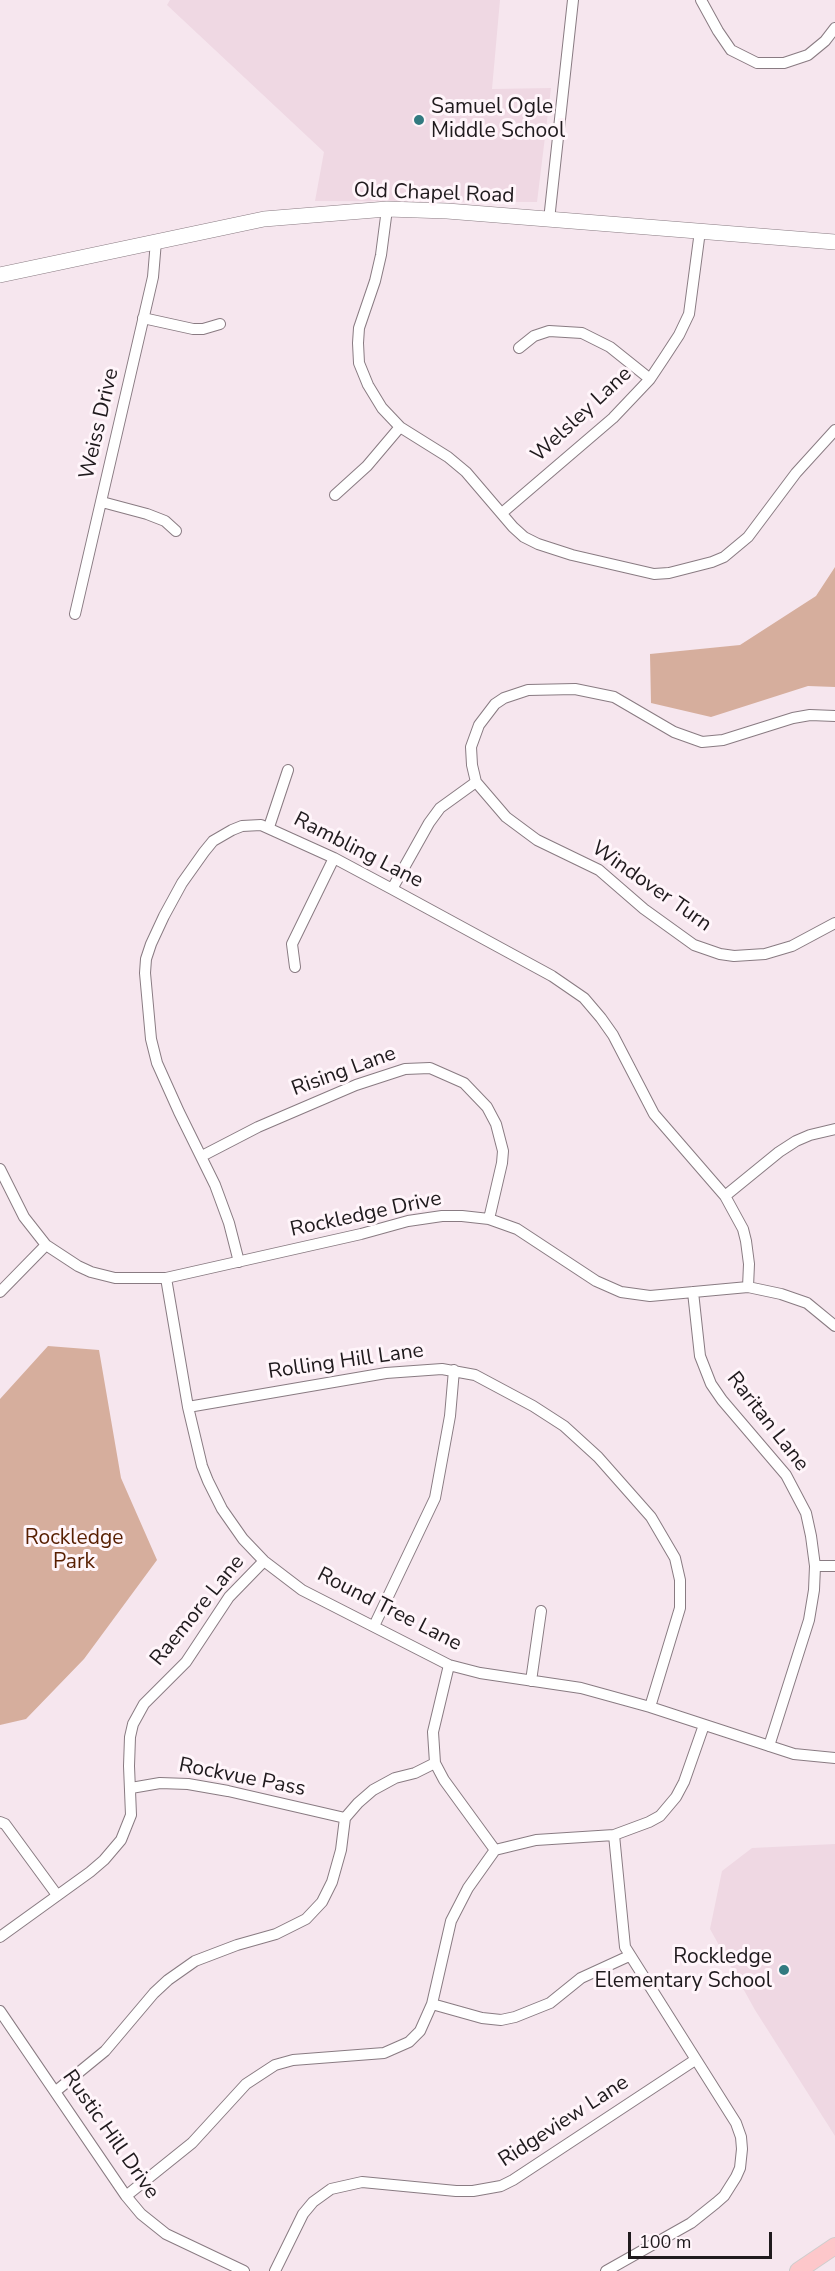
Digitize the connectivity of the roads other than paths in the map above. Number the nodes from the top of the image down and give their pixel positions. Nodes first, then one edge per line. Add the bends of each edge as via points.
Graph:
1 (573, 0) edge
2 (701, 0) edge
3 (835, 28) edge
4 (387, 209) junction
5 (549, 220) junction
6 (700, 231) junction
7 (156, 241) junction
8 (835, 242) edge
9 (0, 275) edge
10 (143, 318) junction
11 (220, 324) dead end
12 (519, 348) dead end
13 (650, 379) junction
14 (400, 427) junction
15 (835, 430) edge
16 (335, 495) dead end
17 (102, 502) junction
18 (502, 513) junction
19 (176, 531) dead end
20 (75, 614) dead end
21 (835, 716) edge
22 (288, 770) dead end
23 (476, 782) junction
24 (269, 827) junction
25 (334, 858) junction
26 (392, 889) junction
27 (835, 923) edge
28 (295, 967) dead end
29 (835, 1130) edge
30 (202, 1156) junction
31 (0, 1169) edge
32 (725, 1196) junction
33 (489, 1219) junction
34 (46, 1245) junction
35 (239, 1262) junction
36 (166, 1278) junction
37 (748, 1287) junction
38 (0, 1292) edge
39 (693, 1292) junction
40 (835, 1326) edge
41 (454, 1370) junction
42 (188, 1407) junction
43 (264, 1561) junction
44 (815, 1566) junction
45 (835, 1566) edge
46 (541, 1611) dead end
47 (374, 1626) junction
48 (449, 1665) junction
49 (531, 1681) junction
50 (650, 1707) junction
51 (704, 1725) junction
52 (769, 1746) junction
53 (835, 1758) edge
54 (435, 1763) junction
55 (131, 1788) junction
56 (345, 1818) junction
57 (0, 1822) edge
58 (614, 1835) junction
59 (495, 1850) junction
60 (57, 1895) junction
61 (0, 1937) edge
62 (629, 1956) junction
63 (432, 2004) junction
64 (1, 2015) edge
65 (695, 2060) junction
66 (56, 2091) junction
67 (126, 2196) junction
68 (835, 2246) edge
69 (244, 2271) edge
70 (275, 2271) edge
71 (606, 2271) edge
72 (798, 2271) edge

1 - 5 street
2 - 3 street via 731,50 757,63 784,63 808,55
4 - 5 street, Old Chapel Road
4 - 7 street, Old Chapel Road via 275,217
4 - 14 street via 375,281 359,328 358,353 371,392
5 - 6 street, Old Chapel Road
6 - 8 street, Old Chapel Road
6 - 13 street, Welsley Lane via 689,314 680,335
7 - 9 street, Old Chapel Road
7 - 10 street, Weiss Drive via 153,277
10 - 11 street via 193,329
10 - 17 street, Weiss Drive
12 - 13 street via 534,336 549,331 582,333 610,347
13 - 18 street, Welsley Lane via 613,418
14 - 16 street via 367,466
14 - 18 street via 466,472
15 - 18 street via 796,473 748,537 724,557 690,568 654,574 572,555 524,537
17 - 19 street via 165,521
17 - 20 street, Weiss Drive
21 - 23 street, Windover Turn via 793,718 723,740 702,742 674,732 603,694 557,688 519,691 495,704 475,733 471,747
22 - 24 street
23 - 26 street via 440,808
23 - 27 street, Windover Turn via 496,808 519,828 599,870 694,945 734,956 765,954 792,946
24 - 25 street, Rambling Lane
24 - 30 street, Rambling Lane via 242,826 213,841 182,883 146,959 147,1006 154,1052
25 - 26 street, Rambling Lane
25 - 28 street via 292,944
26 - 32 street, Rambling Lane via 552,976 584,998 613,1035 654,1114
29 - 32 street via 796,1141
30 - 33 street, Rising Lane via 258,1127 357,1085 405,1069 430,1068 464,1083 487,1107 496,1124 503,1151
30 - 35 street, Rambling Lane via 225,1208
31 - 34 street, Rockledge Drive via 24,1217
32 - 37 street, Rambling Lane via 746,1241
33 - 35 street, Rockledge Drive via 442,1216 408,1221
33 - 39 street, Rockledge Drive via 518,1229 596,1281 621,1292 650,1296
34 - 36 street, Rockledge Drive via 78,1266 102,1275 131,1280
34 - 38 street
35 - 36 street, Rockledge Drive
36 - 42 street, Round Tree Lane
37 - 39 street, Rockledge Drive
37 - 40 street, Rockledge Drive via 807,1303
39 - 44 street, Raritan Lane via 705,1371 722,1400 795,1490 808,1520
41 - 42 street, Rolling Hill Lane via 386,1373
41 - 47 street via 435,1498
41 - 50 street, Rolling Hill Lane via 511,1393 582,1440 644,1509 667,1541 677,1567 681,1599
42 - 43 street, Round Tree Lane via 202,1466 215,1496 243,1539
43 - 47 street, Round Tree Lane via 302,1590
43 - 55 street, Raemore Lane via 229,1597 186,1662 138,1713 130,1737
44 - 45 street
44 - 52 street, Raritan Lane via 809,1620
46 - 49 street
47 - 48 street, Round Tree Lane
48 - 49 street, Round Tree Lane
48 - 54 street via 433,1732
49 - 50 street, Round Tree Lane via 581,1688
50 - 51 street, Round Tree Lane
51 - 52 street, Round Tree Lane
51 - 58 street via 684,1782 669,1806 649,1822
52 - 53 street, Round Tree Lane via 794,1754
54 - 56 street via 373,1790
54 - 59 street
55 - 56 street, Rockvue Pass via 188,1784
55 - 60 street, Raemore Lane via 131,1815 121,1840 104,1860
56 - 66 street via 337,1867 316,1911 294,1927 195,1961 154,1993 105,2051
57 - 60 street
58 - 59 street via 524,1841
58 - 62 street via 623,1936
59 - 63 street via 451,1921
60 - 61 street, Raemore Lane
62 - 63 street via 581,1978 550,2003 515,2018 482,2018
62 - 65 street
63 - 67 street via 416,2036 392,2051 293,2060 259,2075 234,2094 192,2143
64 - 66 street, Rustic Hill Drive
65 - 70 street, Ridgeview Lane via 501,2186 456,2191 362,2182 331,2189 303,2214
65 - 71 street via 739,2130 742,2158 736,2177 724,2196 697,2219
66 - 67 street, Rustic Hill Drive
67 - 69 street, Rustic Hill Drive via 166,2234
68 - 72 main road

